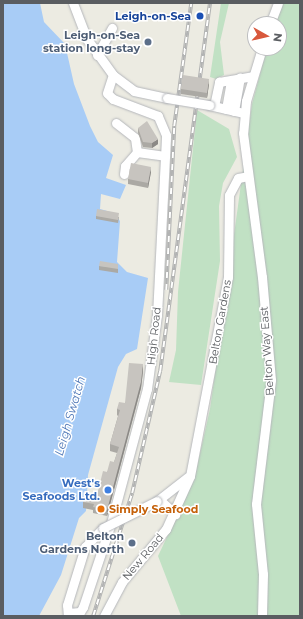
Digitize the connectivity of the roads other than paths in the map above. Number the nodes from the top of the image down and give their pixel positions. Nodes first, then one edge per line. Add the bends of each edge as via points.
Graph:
1 (73, 3) edge
2 (278, 3) edge
3 (273, 16) edge
4 (112, 28) dead end
5 (97, 55) junction
6 (259, 56) edge
7 (113, 75) junction
8 (252, 76) junction
9 (232, 79) junction
10 (221, 108) junction
11 (244, 113) junction
12 (116, 123) dead end
13 (137, 152) junction
14 (165, 156) junction
15 (124, 174) dead end
16 (248, 176) junction
17 (190, 476) junction
18 (159, 501) junction
19 (175, 514) junction
20 (68, 611) edge
21 (104, 616) edge
22 (262, 616) edge

1 - 5 street
2 - 3 street
4 - 5 street
5 - 7 street
6 - 8 street, Belton Way East
7 - 10 street, bridge via 134,91
7 - 14 street, High Road via 107,93 113,99 158,116 164,125
8 - 9 street
8 - 11 street, Belton Way East
9 - 10 street
9 - 10 street
10 - 11 street
11 - 16 street, Belton Way East via 243,133
12 - 13 street via 135,138
13 - 14 street
13 - 15 street via 125,166
14 - 20 street, High Road via 152,354 114,515 83,607 80,612
16 - 17 street, Belton Gardens via 238,178 229,195 228,277
16 - 22 street, Belton Way East via 262,277 271,380 256,504 263,574
17 - 18 street
17 - 19 street, New Road
18 - 19 street
18 - 20 street, bridge via 103,528 85,547
19 - 21 street, New Road via 156,544 116,590

